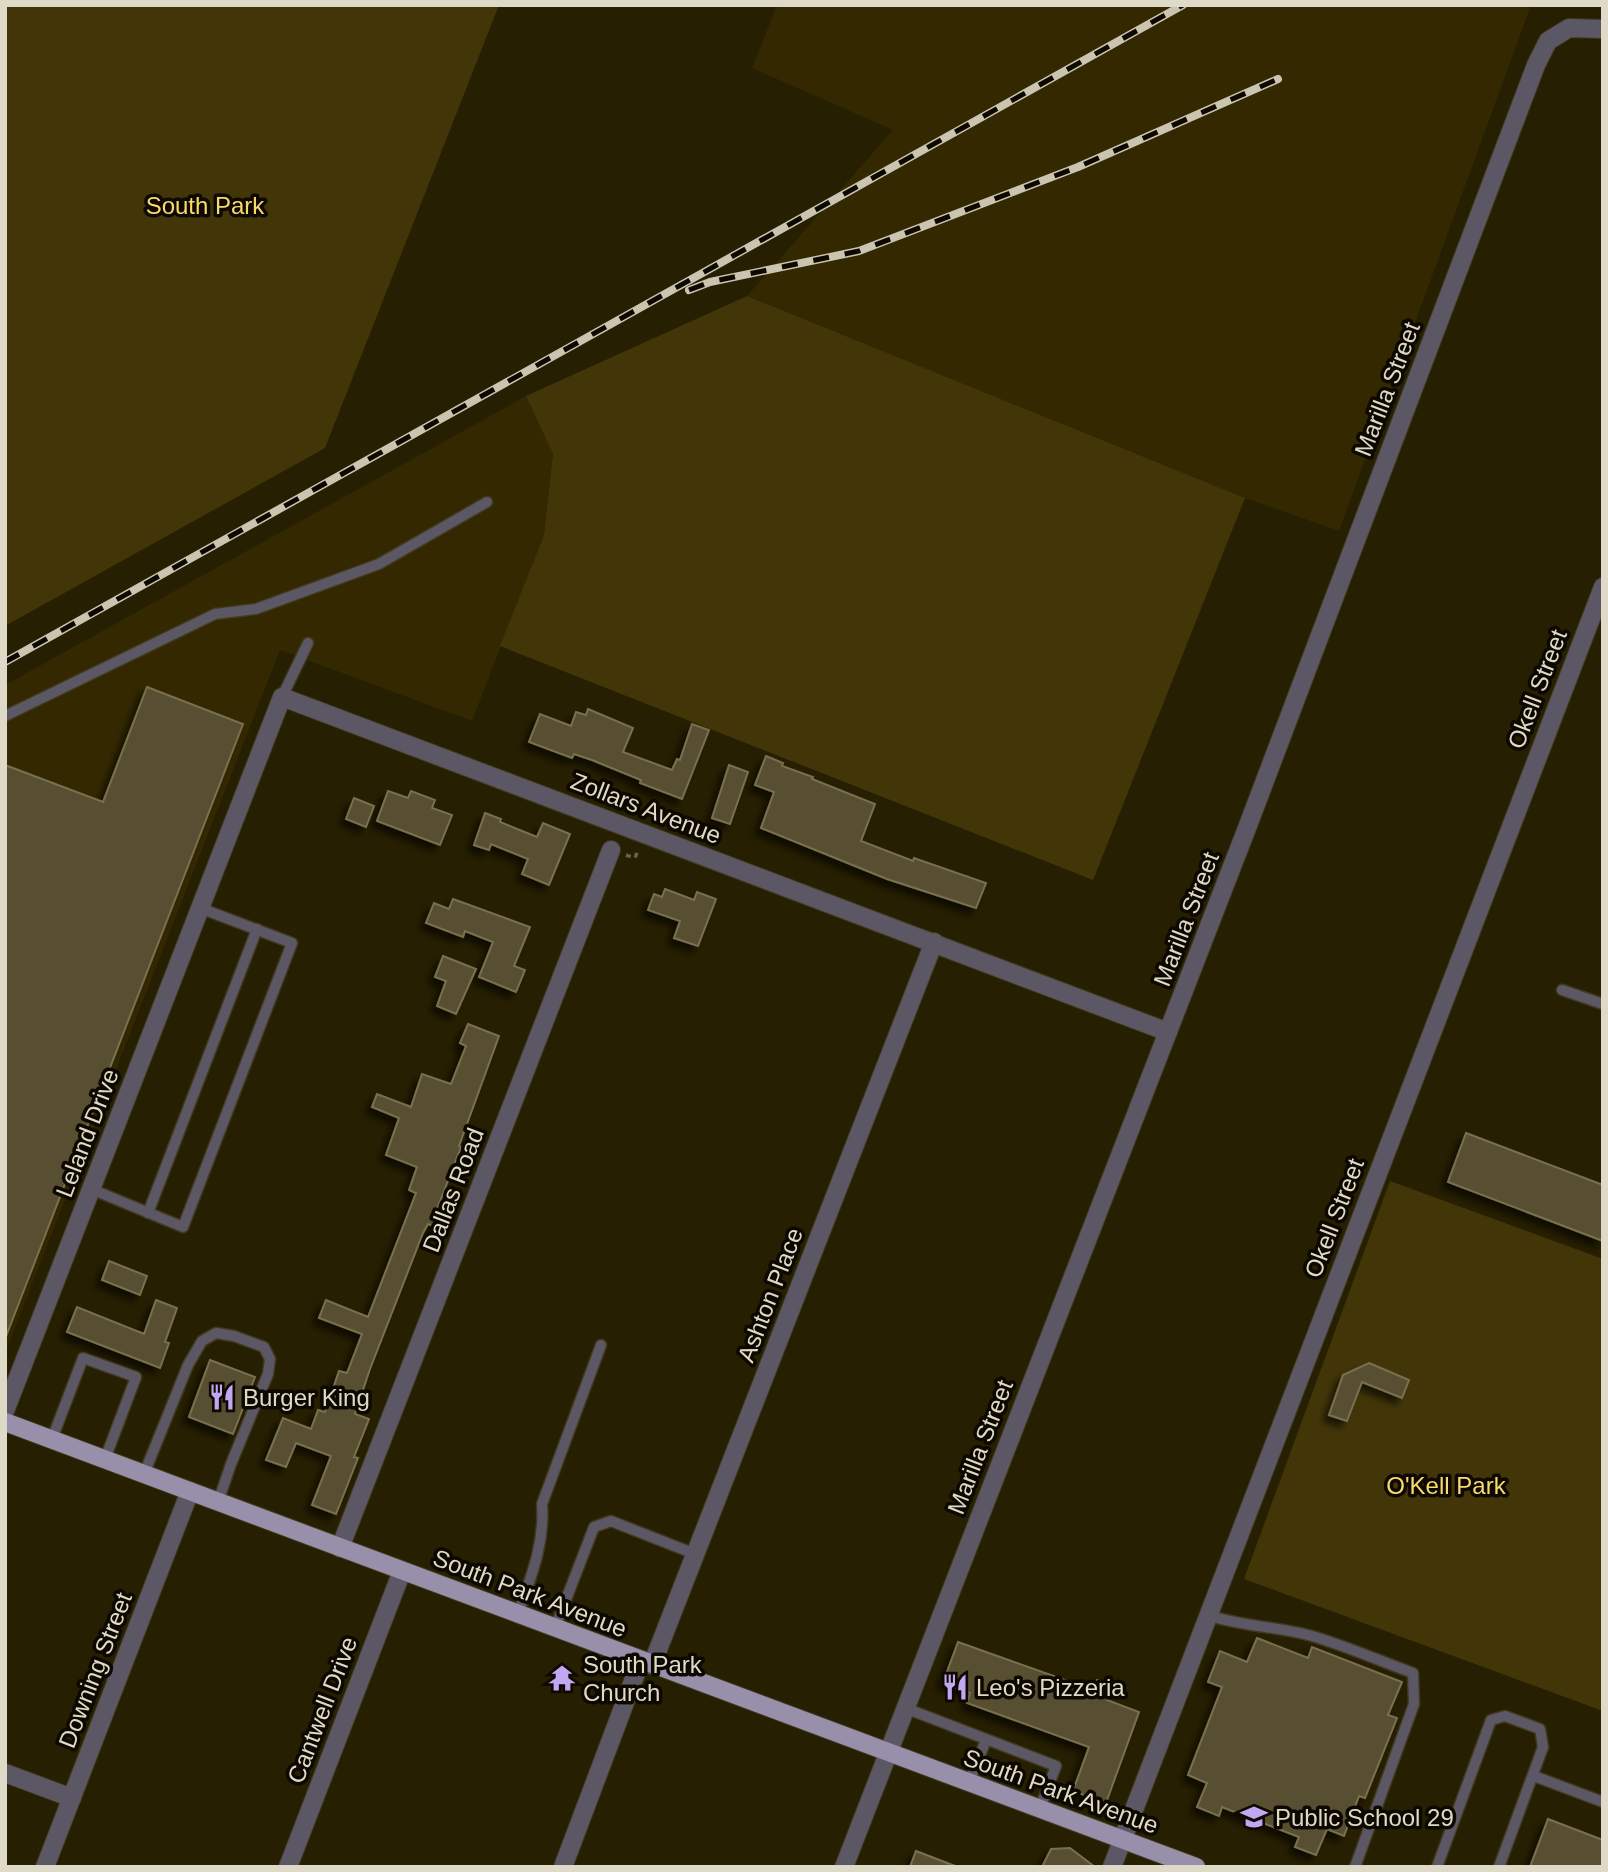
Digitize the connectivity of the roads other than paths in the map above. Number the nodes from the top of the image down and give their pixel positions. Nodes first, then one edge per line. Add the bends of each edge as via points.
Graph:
1 (1603, 29) edge
2 (487, 502) dead end
3 (1603, 587) edge
4 (308, 643) dead end
5 (282, 697) junction
6 (5, 716) edge
7 (611, 850) dead end
8 (200, 908) junction
9 (257, 929) junction
10 (934, 942) junction
11 (1562, 990) dead end
12 (1603, 1004) edge
13 (1168, 1032) junction
14 (91, 1189) junction
15 (148, 1213) junction
16 (601, 1345) dead end
17 (5, 1411) edge
18 (5, 1422) edge
19 (52, 1439) junction
20 (105, 1459) junction
21 (144, 1474) junction
22 (190, 1491) junction
23 (218, 1502) junction
24 (340, 1548) junction
25 (695, 1554) junction
26 (402, 1571) junction
27 (518, 1614) junction
28 (1207, 1615) junction
29 (555, 1628) junction
30 (646, 1662) junction
31 (905, 1708) junction
32 (986, 1740) junction
33 (888, 1753) junction
34 (5, 1773) edge
35 (1534, 1776) junction
36 (969, 1783) junction
37 (72, 1798) junction
38 (1603, 1802) edge
39 (1040, 1808) junction
40 (1122, 1840) junction
41 (45, 1867) edge
42 (288, 1867) edge
43 (563, 1867) edge
44 (844, 1867) edge
45 (1112, 1867) edge
46 (1196, 1867) edge
47 (1355, 1867) edge
48 (1437, 1867) edge
49 (1499, 1867) edge

1 - 13 street, Marilla Street via 1569,28 1548,41 1536,65
2 - 6 lane via 379,565 256,609 215,614
3 - 28 street, Okell Street
4 - 5 lane
5 - 8 street, Leland Drive
5 - 10 street, Zollars Avenue
7 - 24 street, Dallas Road
8 - 9 lane
8 - 14 street, Leland Drive
9 - 15 lane
9 - 15 lane via 292,943 183,1227
10 - 13 street, Zollars Avenue
10 - 25 street, Ashton Place
11 - 12 lane
13 - 31 street, Marilla Street
14 - 15 lane
14 - 17 street, Leland Drive
16 - 27 lane via 542,1504 538,1558
18 - 19 main road, South Park Avenue
19 - 20 main road, South Park Avenue
19 - 20 lane via 83,1358 136,1377
20 - 21 main road, South Park Avenue
21 - 22 main road, South Park Avenue
21 - 23 lane via 202,1341 216,1333 264,1347 270,1359 268,1374
22 - 23 main road, South Park Avenue
22 - 37 street, Downing Street
23 - 24 main road, South Park Avenue
24 - 26 main road, South Park Avenue
25 - 29 lane via 611,1521 594,1527
25 - 30 street, Ashton Place
26 - 27 main road, South Park Avenue
26 - 42 street, Cantwell Drive
27 - 29 main road, South Park Avenue
28 - 40 street, Okell Street
28 - 47 lane via 1312,1636 1413,1673 1414,1704
29 - 30 main road, South Park Avenue
30 - 33 main road, South Park Avenue
30 - 43 street, Ashton Place
31 - 32 lane
31 - 33 street, Marilla Street
32 - 36 lane
32 - 39 lane via 1056,1766
33 - 36 main road, South Park Avenue
33 - 44 street, Marilla Street
34 - 37 street
35 - 38 lane
35 - 48 lane via 1544,1747 1540,1729 1505,1716 1491,1720
35 - 49 lane
36 - 39 main road, South Park Avenue
37 - 41 street, Downing Street
39 - 40 main road, South Park Avenue
40 - 45 street, Okell Street
40 - 46 main road, South Park Avenue

